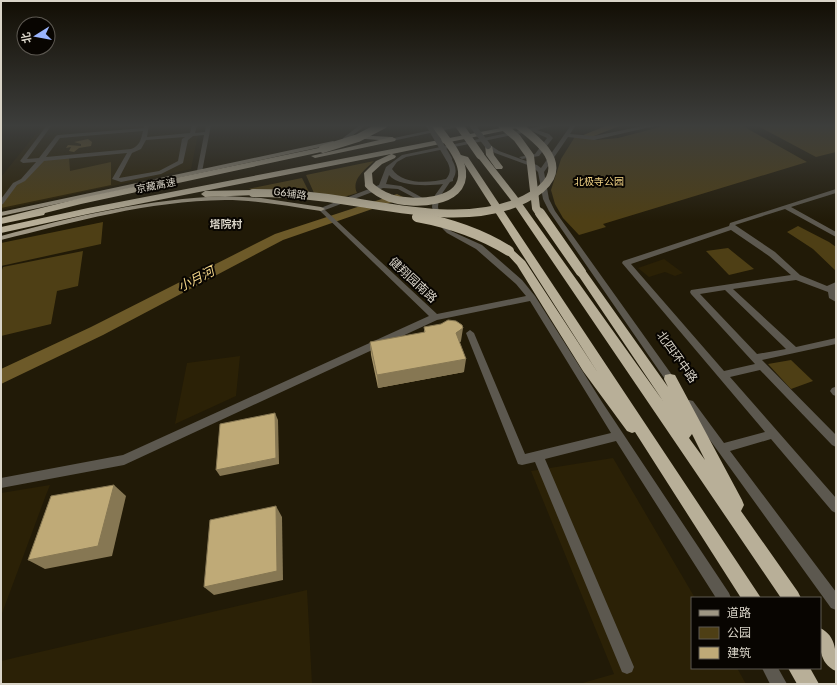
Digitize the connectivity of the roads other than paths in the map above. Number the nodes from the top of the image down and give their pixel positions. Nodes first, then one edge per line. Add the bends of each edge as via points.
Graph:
1 (26, 157) edge
2 (64, 157) edge
3 (127, 157) edge
4 (182, 157) edge
5 (203, 157) edge
6 (268, 157) edge
7 (285, 157) edge
8 (313, 157) edge
9 (331, 157) edge
10 (361, 157) edge
11 (393, 157) edge
12 (403, 157) edge
13 (448, 157) edge
14 (455, 157) edge
15 (464, 157) edge
16 (481, 157) edge
17 (492, 157) edge
18 (509, 157) edge
19 (530, 157) edge
20 (548, 157) edge
21 (551, 157) edge
22 (41, 159) junction
23 (294, 164) junction
24 (388, 168) junction
25 (200, 171) junction
26 (541, 172) junction
27 (451, 180) junction
28 (382, 186) junction
29 (836, 191) edge
30 (253, 193) junction
31 (512, 197) junction
32 (1, 203) edge
33 (435, 207) junction
34 (787, 208) junction
35 (321, 209) junction
36 (88, 211) junction
37 (1, 214) edge
38 (18, 218) junction
39 (1, 221) edge
40 (732, 227) junction
41 (1, 231) edge
42 (836, 235) edge
43 (1, 238) edge
44 (797, 277) junction
45 (726, 287) junction
46 (834, 288) edge
47 (532, 298) junction
48 (836, 299) edge
49 (435, 317) junction
50 (470, 333) dead end
51 (832, 341) edge
52 (836, 350) edge
53 (794, 351) junction
54 (755, 358) junction
55 (762, 366) junction
56 (722, 375) junction
57 (670, 379) junction
58 (773, 434) junction
59 (618, 436) junction
60 (836, 442) edge
61 (722, 449) junction
62 (538, 456) junction
63 (702, 468) junction
64 (1, 483) edge
65 (836, 507) edge
66 (696, 512) junction
67 (760, 553) junction
68 (723, 597) edge
69 (751, 597) edge
70 (791, 597) edge
71 (836, 603) edge
72 (821, 639) edge
73 (836, 661) edge
74 (626, 667) dead end
75 (770, 669) edge
76 (799, 669) edge
77 (779, 684) edge
78 (808, 684) edge

1 - 22 street via 23,161
2 - 22 street
3 - 4 street via 115,179 161,172 181,162
5 - 25 street
6 - 25 main road
7 - 38 highway, bridge via 81,200
8 - 23 highway
9 - 23 highway, 京藏高速
10 - 36 highway, 京藏高速
11 - 14 highway, bridge via 379,162 368,173 369,185 376,192 399,201 414,202 430,200 454,191 459,185 462,171
12 - 24 street via 397,159
13 - 27 street, bridge via 453,167
15 - 66 highway
16 - 31 highway, bridge
17 - 31 highway via 505,175
18 - 26 street via 535,166
19 - 63 highway, bridge via 536,208 668,398
20 - 30 highway, bridge via 552,170 550,178 531,197 506,207 461,214 312,196
21 - 26 street
22 - 32 street via 23,180 15,184
23 - 38 highway, 京藏高速
24 - 27 street via 393,176 422,185
24 - 28 street
25 - 37 main road
26 - 57 street, 北四环中路 via 546,199 552,211
27 - 33 street via 436,198
28 - 33 street via 399,187
28 - 35 street, G6辅路
29 - 34 street
30 - 36 highway via 195,195
30 - 66 highway, bridge via 446,223 479,233 509,252 531,277 587,368
31 - 63 highway
33 - 47 street via 438,221 449,232 479,247 519,282
34 - 40 street via 732,224
34 - 42 street
35 - 43 main road, G6辅路 via 251,199 224,198 119,212
35 - 49 street, 健翔园南路
36 - 41 highway, 京藏高速
38 - 39 highway, 京藏高速
40 - 44 street via 772,254
40 - 56 street via 626,263
44 - 45 street
44 - 46 street
45 - 53 street
45 - 54 street via 694,292
46 - 48 street via 832,296
47 - 49 street, 健翔园南路
47 - 59 street
49 - 64 street via 124,460
50 - 62 street via 522,460
51 - 52 street
51 - 53 street
53 - 54 street
54 - 55 street
55 - 56 street
55 - 60 street
56 - 58 street
57 - 61 street, 北四环中路
57 - 67 highway
58 - 61 street
58 - 65 street
59 - 62 street
59 - 68 street
61 - 71 street, 北四环中路
62 - 74 street
63 - 67 highway
66 - 69 highway
67 - 70 highway
72 - 73 highway
75 - 77 street
76 - 78 highway

